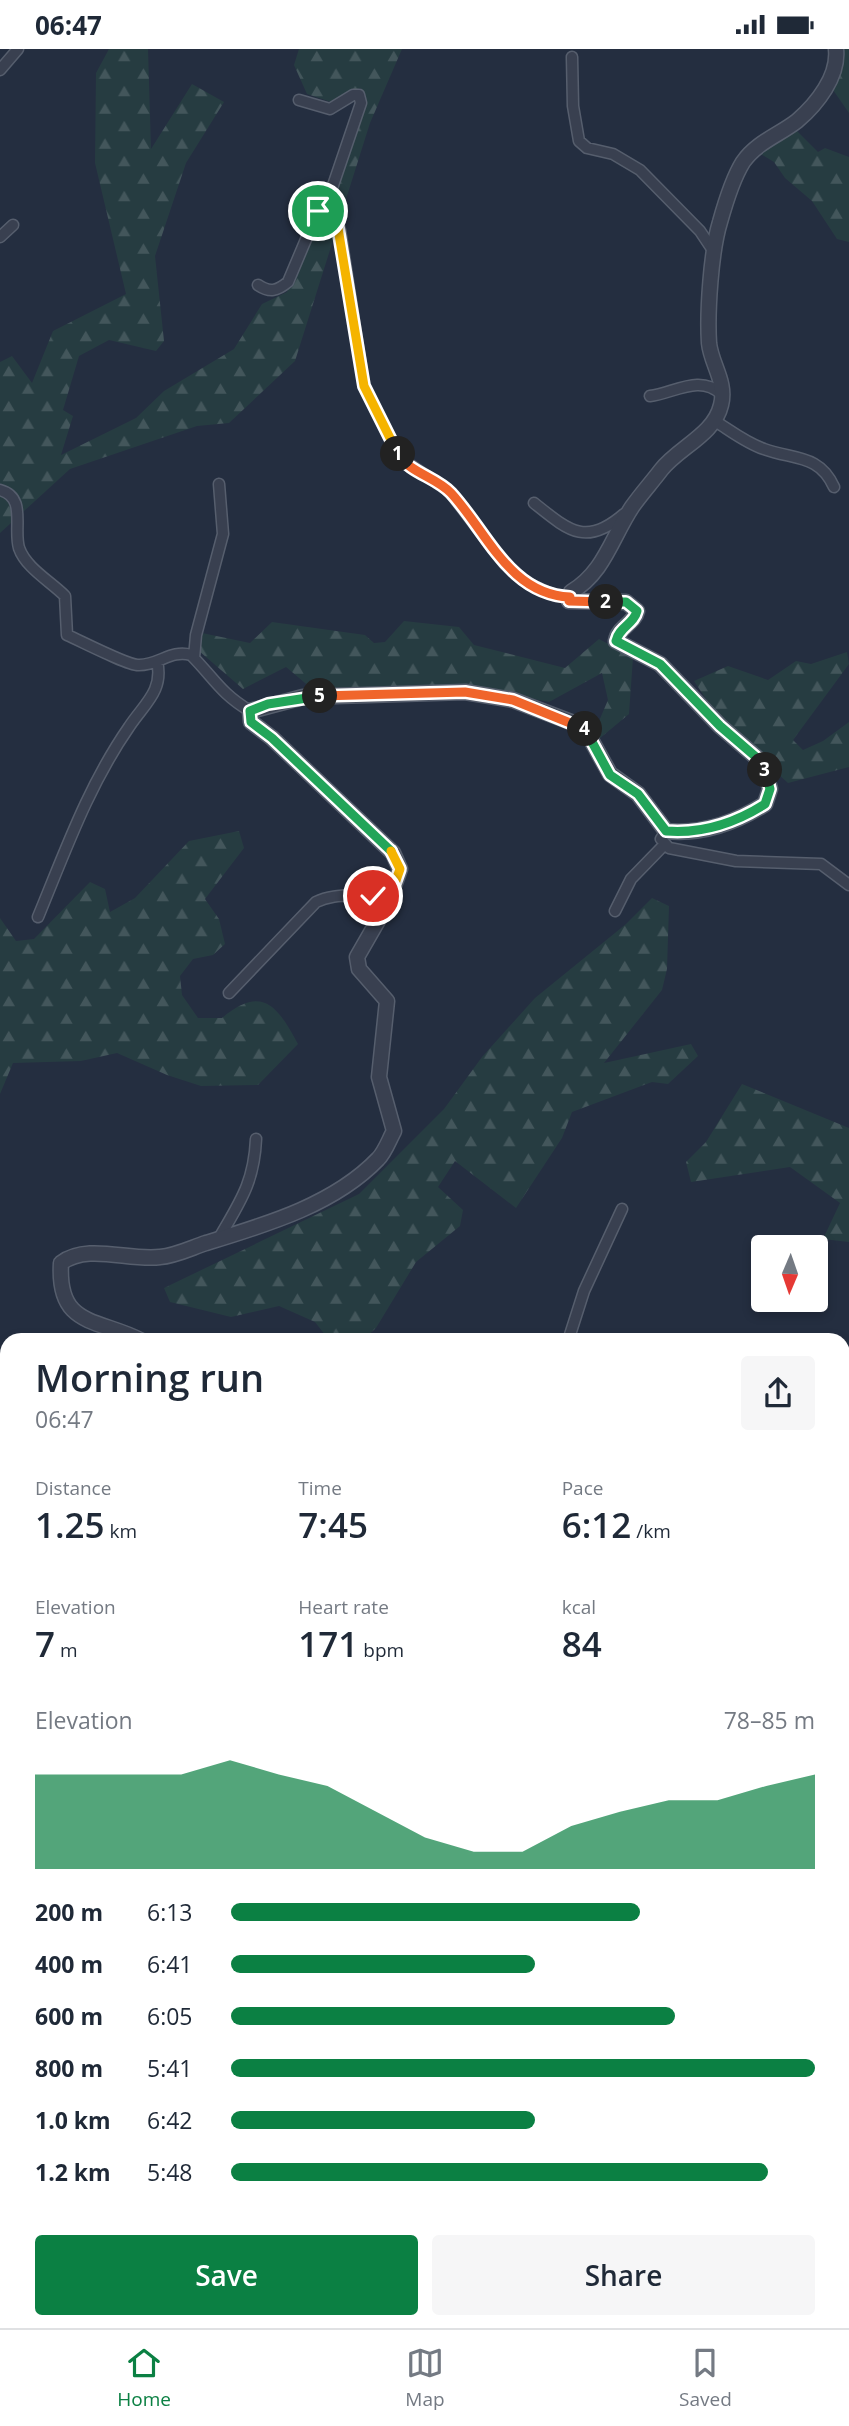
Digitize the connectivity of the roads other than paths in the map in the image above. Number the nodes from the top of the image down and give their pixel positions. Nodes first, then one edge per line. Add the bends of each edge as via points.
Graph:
1 (18, 49) edge
2 (836, 49) edge
3 (572, 57) dead end
4 (0, 69) edge
5 (299, 100) dead end
6 (326, 206) junction
7 (13, 225) dead end
8 (0, 237) edge
9 (714, 252) junction
10 (258, 285) dead end
11 (722, 394) junction
12 (650, 396) dead end
13 (715, 421) junction
14 (219, 484) dead end
15 (834, 487) dead end
16 (0, 490) edge
17 (534, 503) dead end
18 (632, 508) junction
19 (570, 597) junction
20 (194, 658) junction
21 (157, 661) junction
22 (250, 711) junction
23 (665, 838) junction
24 (849, 885) edge
25 (393, 889) junction
26 (615, 911) dead end
27 (38, 917) dead end
28 (229, 993) dead end
29 (256, 1139) dead end
30 (622, 1209) dead end
31 (218, 1240) junction
32 (127, 1333) edge
33 (571, 1333) edge

1 - 4 street
2 - 9 street via 826,90 797,120 760,143 743,163 720,222
3 - 9 street via 579,141 640,170 700,231
5 - 6 street via 330,109 359,95 361,103
6 - 10 street via 318,211 288,282 279,290 267,291
6 - 19 street via 336,216 340,230 364,386 400,458 449,491 489,546 527,583
7 - 8 street
9 - 11 street via 709,345
11 - 12 street via 694,384
11 - 13 street
13 - 15 street via 765,450 804,459 826,470
13 - 18 street via 672,456
14 - 20 street via 223,534
16 - 21 street via 11,495 18,507 19,547 26,562 65,596 67,635 135,666
17 - 18 street via 559,524 579,533 608,528
18 - 19 street via 601,565
19 - 23 street via 569,601 578,603 626,602 637,611 617,632 616,641 660,664 763,763 770,789 765,804 737,822
20 - 21 street via 184,653
20 - 22 street via 213,684
21 - 27 street via 155,694 93,784
22 - 23 street via 303,697 465,692 513,700 584,727 610,775 638,794
22 - 25 street via 251,722 393,853 400,869
23 - 24 street via 736,861 821,864
23 - 26 street via 631,879
25 - 28 street via 373,896 334,896 316,902
25 - 31 street via 357,957 359,969 387,1001 379,1077 394,1131 380,1158 350,1182 296,1213
29 - 31 street via 255,1169
30 - 33 street via 584,1291
31 - 32 street via 163,1257 129,1259 89,1252 61,1263 59,1287 71,1309 87,1322

